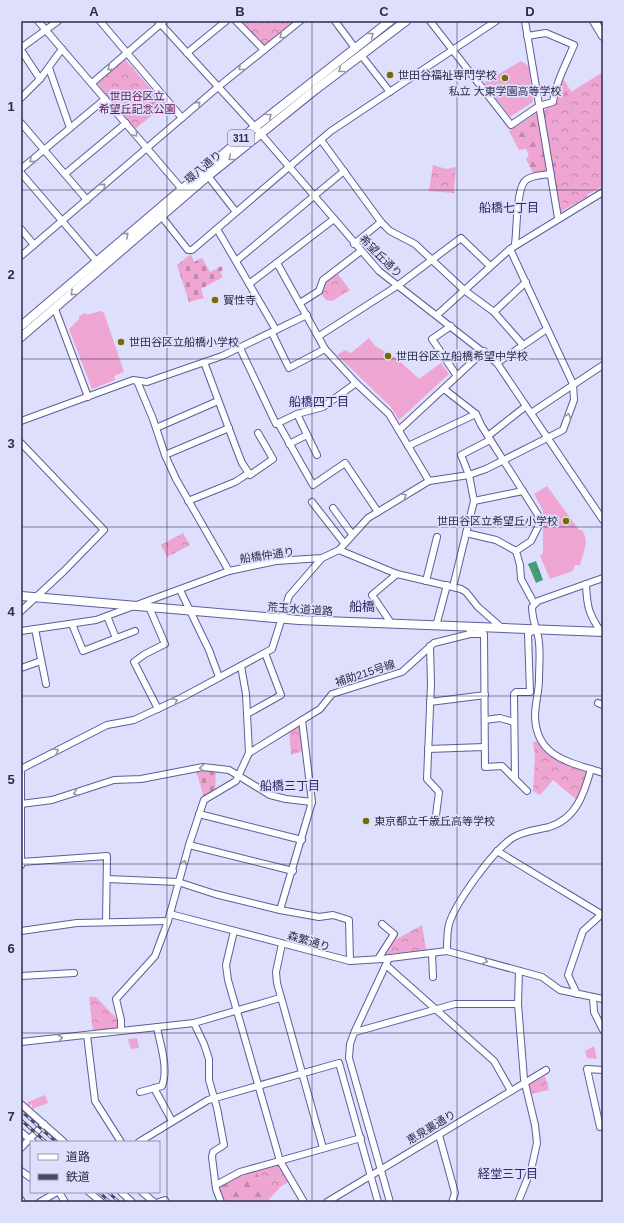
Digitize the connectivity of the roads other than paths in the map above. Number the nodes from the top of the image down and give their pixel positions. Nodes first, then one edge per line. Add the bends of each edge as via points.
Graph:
1 (38, 21) edge
2 (58, 21) edge
3 (100, 21) edge
4 (226, 21) edge
5 (236, 21) edge
6 (300, 21) edge
7 (335, 21) edge
8 (390, 21) edge
9 (406, 21) edge
10 (430, 21) edge
11 (496, 21) edge
12 (525, 21) edge
13 (594, 21) edge
14 (161, 22) edge
15 (47, 31) junction
16 (527, 36) junction
17 (603, 36) edge
18 (355, 48) junction
19 (21, 49) edge
20 (62, 49) junction
21 (264, 50) junction
22 (452, 50) junction
23 (187, 53) junction
24 (127, 54) junction
25 (361, 55) junction
26 (49, 68) junction
27 (40, 79) junction
28 (92, 83) junction
29 (218, 87) junction
30 (390, 92) junction
31 (21, 98) edge
32 (105, 98) junction
33 (539, 106) junction
34 (182, 118) junction
35 (21, 123) edge
36 (126, 123) junction
37 (255, 127) junction
38 (70, 128) junction
39 (261, 133) junction
40 (321, 140) junction
41 (147, 148) junction
42 (44, 149) junction
43 (289, 166) junction
44 (21, 169) edge
45 (344, 171) junction
46 (21, 172) edge
47 (65, 174) junction
48 (551, 174) junction
49 (208, 176) junction
50 (181, 188) junction
51 (603, 192) edge
52 (313, 196) junction
53 (87, 200) junction
54 (236, 212) junction
55 (162, 217) junction
56 (558, 218) junction
57 (334, 219) junction
58 (63, 221) junction
59 (381, 222) junction
60 (217, 229) junction
61 (21, 230) edge
62 (354, 244) junction
63 (34, 245) junction
64 (513, 246) junction
65 (361, 251) junction
66 (21, 256) edge
67 (431, 260) junction
68 (236, 261) junction
69 (277, 263) junction
70 (99, 264) junction
71 (490, 266) junction
72 (526, 282) junction
73 (250, 284) junction
74 (397, 286) junction
75 (464, 290) junction
76 (300, 303) junction
77 (55, 309) junction
78 (494, 312) junction
79 (307, 315) junction
80 (437, 315) junction
81 (21, 326) edge
82 (451, 326) junction
83 (547, 329) junction
84 (274, 331) junction
85 (319, 336) junction
86 (21, 337) edge
87 (523, 345) junction
88 (240, 348) junction
89 (325, 349) junction
90 (484, 351) junction
91 (204, 362) junction
92 (497, 363) junction
93 (603, 365) edge
94 (457, 376) junction
95 (137, 381) junction
96 (356, 383) junction
97 (573, 384) junction
98 (444, 389) junction
99 (88, 397) junction
100 (218, 401) junction
101 (526, 406) junction
102 (531, 413) junction
103 (297, 414) junction
104 (476, 414) junction
105 (21, 421) edge
106 (278, 423) junction
107 (156, 428) junction
108 (229, 428) junction
109 (399, 430) junction
110 (258, 433) dead end
111 (307, 435) junction
112 (489, 438) junction
113 (549, 439) junction
114 (21, 443) edge
115 (289, 444) junction
116 (408, 446) junction
117 (165, 455) junction
118 (318, 455) dead end
119 (505, 461) junction
120 (248, 473) junction
121 (469, 475) junction
122 (429, 481) junction
123 (523, 491) junction
124 (474, 501) junction
125 (188, 502) junction
126 (312, 502) dead end
127 (333, 508) dead end
128 (378, 512) junction
129 (603, 520) edge
130 (466, 533) junction
131 (352, 534) junction
132 (437, 537) dead end
133 (344, 543) junction
134 (339, 550) junction
135 (516, 551) junction
136 (322, 558) junction
137 (229, 571) junction
138 (397, 574) junction
139 (603, 578) edge
140 (426, 581) junction
141 (586, 584) junction
142 (450, 586) junction
143 (180, 590) junction
144 (21, 596) edge
145 (36, 597) junction
146 (534, 603) junction
147 (133, 606) junction
148 (149, 607) junction
149 (21, 611) edge
150 (189, 611) junction
151 (107, 616) junction
152 (281, 618) junction
153 (72, 624) junction
154 (389, 624) junction
155 (436, 626) junction
156 (502, 628) junction
157 (35, 629) junction
158 (534, 630) junction
159 (21, 631) edge
160 (135, 631) dead end
161 (470, 631) junction
162 (484, 631) junction
163 (602, 632) edge
164 (116, 638) junction
165 (430, 646) junction
166 (265, 653) junction
167 (41, 661) junction
168 (241, 666) junction
169 (21, 668) edge
170 (219, 677) junction
171 (46, 684) dead end
172 (485, 695) junction
173 (430, 702) junction
174 (158, 709) junction
175 (247, 714) junction
176 (302, 720) junction
177 (485, 720) junction
178 (514, 722) junction
179 (484, 747) junction
180 (428, 749) junction
181 (249, 753) junction
182 (21, 769) edge
183 (591, 769) junction
184 (603, 773) edge
185 (21, 776) edge
186 (240, 776) junction
187 (515, 778) junction
188 (527, 791) dead end
189 (312, 802) junction
190 (21, 804) edge
191 (199, 814) junction
192 (436, 815) dead end
193 (21, 833) edge
194 (302, 840) junction
195 (189, 845) junction
196 (497, 851) junction
197 (21, 863) edge
198 (293, 871) junction
199 (107, 879) junction
200 (178, 882) junction
201 (280, 910) junction
202 (170, 914) junction
203 (602, 914) edge
204 (106, 921) junction
205 (168, 921) junction
206 (382, 924) dead end
207 (21, 931) edge
208 (234, 931) junction
209 (282, 944) junction
210 (447, 951) junction
211 (432, 954) junction
212 (389, 958) junction
213 (378, 959) junction
214 (350, 961) junction
215 (387, 966) junction
216 (519, 970) junction
217 (74, 973) dead end
218 (21, 976) edge
219 (433, 977) dead end
220 (577, 994) junction
221 (593, 997) junction
222 (280, 998) junction
223 (603, 999) edge
224 (518, 1004) junction
225 (437, 1009) junction
226 (237, 1010) junction
227 (194, 1022) junction
228 (157, 1027) junction
229 (603, 1030) edge
230 (121, 1031) junction
231 (355, 1032) junction
232 (87, 1035) junction
233 (21, 1042) edge
234 (546, 1070) dead end
235 (603, 1070) edge
236 (301, 1073) junction
237 (524, 1083) junction
238 (259, 1085) junction
239 (154, 1088) junction
240 (511, 1091) junction
241 (140, 1092) dead end
242 (215, 1098) junction
243 (21, 1104) edge
244 (172, 1121) junction
245 (44, 1124) junction
246 (603, 1126) edge
247 (21, 1132) edge
248 (439, 1134) junction
249 (361, 1138) junction
250 (32, 1141) edge
251 (63, 1141) edge
252 (120, 1141) edge
253 (141, 1141) edge
254 (30, 1142) edge
255 (21, 1148) edge
256 (323, 1148) junction
257 (280, 1161) junction
258 (381, 1170) junction
259 (21, 1171) edge
260 (371, 1175) junction
261 (30, 1177) edge
262 (216, 1185) junction
263 (56, 1193) edge
264 (59, 1193) edge
265 (90, 1193) edge
266 (122, 1193) edge
267 (143, 1193) edge
268 (40, 1202) edge
269 (66, 1202) edge
270 (100, 1202) edge
271 (132, 1202) edge
272 (154, 1202) edge
273 (159, 1202) edge
274 (166, 1202) edge
275 (221, 1202) edge
276 (304, 1202) edge
277 (327, 1202) edge
278 (378, 1202) edge
279 (390, 1202) edge
280 (452, 1202) edge
281 (518, 1202) edge

1 - 15 street
2 - 15 street
3 - 24 street
4 - 23 street
5 - 21 street
6 -> 21 street
7 - 18 street
18 -> 8 main road, 環八通り / 311
9 - 25 main road, 環八通り / 311
10 - 22 street
11 - 22 street
12 - 16 street
13 - 17 main road
14 - 23 street, 希望丘通り
14 - 24 street
15 - 19 street
15 - 20 street
16 - 33 street
16 - 33 street via 546,33 574,45 555,87 553,102
37 -> 18 main road, 環八通り / 311
19 - 27 street
20 - 26 street
20 - 28 street
21 -> 29 street
22 - 30 street
22 - 33 street via 511,125
23 - 29 street, 希望丘通り
24 -> 28 street
24 - 34 street
25 - 30 street
25 -> 39 main road, 環八通り / 311
26 - 27 street
26 - 38 street
27 - 31 street
28 - 32 street
34 -> 29 street
29 - 37 street, 希望丘通り
30 - 40 street
32 - 36 street
32 - 38 street
33 - 48 street
34 - 41 street
35 - 42 street
36 -> 41 street
36 - 47 street
37 - 39 street, 希望丘通り
37 - 50 main road, 環八通り / 311
38 - 42 street
39 - 43 street, 希望丘通り
39 -> 49 main road, 環八通り / 311
40 - 43 street
40 - 45 street
41 - 50 street
53 -> 41 street
42 -> 44 street
42 - 47 street
43 - 52 street, 希望丘通り
43 - 54 street
45 - 52 street
45 - 59 street
46 - 58 street
47 - 53 street
48 - 56 street
48 - 64 street via 535,176 524,181 520,190
49 - 54 street
49 - 55 main road, 環八通り / 311
70 -> 50 main road, 環八通り / 311
51 - 56 street
52 - 57 street, 希望丘通り
52 - 68 street
53 - 58 street
54 - 60 street
55 - 60 street via 188,250 192,250
55 - 70 main road, 環八通り / 311
56 - 64 street
57 - 62 street, 希望丘通り
57 - 69 street
58 - 63 street
58 - 70 street
59 - 62 street
59 - 67 street via 390,231 415,244
60 - 68 street
61 - 63 street
62 - 65 street, 希望丘通り
63 - 66 street
64 - 71 street
64 - 72 street
65 - 74 street, 希望丘通り
65 - 76 street via 323,280 319,291
67 - 71 street via 461,238
67 - 74 street
67 - 75 street
68 - 73 street
69 - 73 street
69 - 76 street
70 -> 77 main road, 環八通り / 311
70 - 81 main road, 環八通り / 311
71 - 75 street
72 - 78 street
72 - 83 street
73 - 84 street
74 - 80 street, 希望丘通り
74 - 85 street
75 - 78 street
75 - 80 street
76 - 79 street
77 - 86 main road, 環八通り / 311
77 - 99 street
78 - 87 street
79 - 84 street
79 - 85 street
80 - 82 street, 希望丘通り
82 - 90 street, 希望丘通り
82 - 94 street via 432,340
83 - 87 street
83 - 97 street
84 - 88 street
84 - 89 street via 289,368
85 - 89 street
87 - 92 street
88 - 91 street
88 - 106 street via 276,424
89 - 96 street
90 - 92 street, 希望丘通り
90 - 94 street
91 - 95 street via 147,382
91 - 100 street
92 - 101 street, 希望丘通り
93 - 97 street
94 - 98 street
95 - 99 street
95 - 107 street
96 - 103 street via 323,407
96 - 109 street via 389,414
97 - 102 street
113 -> 97 street via 563,430 574,400
98 - 104 street
98 - 109 street
99 - 105 street
100 - 107 street
100 - 108 street
101 - 102 street, 希望丘通り
101 - 112 street
102 - 113 street, 希望丘通り
103 - 106 street
103 - 111 street
104 - 112 street
104 - 116 street
106 - 115 street
107 - 117 street
108 - 117 street
108 - 120 street
109 - 116 street
110 - 120 street via 273,459 250,475
111 - 115 street
111 - 118 street
112 - 119 street
112 - 121 street via 461,455
113 - 119 street
113 - 129 street, 希望丘通り
114 - 145 street via 104,530
115 - 128 street via 313,485 345,463
116 - 122 street
117 - 125 street
119 - 121 street
119 - 123 street
120 - 125 street via 235,482
121 - 122 street
121 - 124 street
128 -> 122 street
123 - 124 street
123 - 135 street via 538,515 539,522 531,541
124 - 130 street
125 - 137 street
126 - 133 street
127 - 131 street
128 - 131 street
130 - 135 street via 496,540
130 - 142 street
131 - 133 street
132 - 140 street
133 - 134 street
134 - 136 street, 船橋仲通り
134 - 138 street
135 - 146 street via 521,579
136 - 137 street, 船橋仲通り via 272,562
136 - 152 street via 293,590
137 - 143 street, 船橋仲通り
138 - 140 street
138 - 154 street via 372,594
139 - 141 street
140 - 142 street
141 - 146 street
141 - 163 street via 590,616
142 - 155 street
142 - 156 street via 466,592 478,607
143 - 147 street, 船橋仲通り
143 - 150 street
144 - 145 main road, 荒玉水道道路
145 - 147 main road, 荒玉水道道路
145 - 149 street
146 - 158 street
147 - 148 main road, 荒玉水道道路
147 - 151 street, 船橋仲通り
148 - 150 main road, 荒玉水道道路
148 - 174 street via 165,644 134,662
150 - 152 main road, 荒玉水道道路
150 - 170 street via 209,650
151 - 153 street, 船橋仲通り
151 - 164 street
152 - 154 main road, 荒玉水道道路
152 - 166 street via 272,649
153 - 157 street, 船橋仲通り
153 - 164 street via 83,652
154 - 155 main road, 荒玉水道道路
155 - 161 main road, 荒玉水道道路
156 - 158 main road, 荒玉水道道路
156 - 162 main road, 荒玉水道道路
157 - 159 street, 船橋仲通り
157 - 167 street
158 - 163 main road, 荒玉水道道路
158 - 178 street via 528,634 530,692 514,694
158 - 183 street via 538,636 539,679 535,714 540,740 558,758
160 - 164 street
161 - 162 main road, 荒玉水道道路
161 - 165 street, 補助215号線
162 - 172 street
165 - 173 street
165 - 176 street, 補助215号線 via 402,672 332,694 320,709
166 - 168 street
166 - 175 street via 281,695
167 - 169 street
167 - 171 street
168 - 170 street
168 - 175 street
174 -> 170 street
172 - 173 street
172 - 177 street
173 - 180 street
182 -> 174 street via 107,725 134,720
175 - 181 street
176 - 181 street, 補助215号線
176 - 189 street
177 - 178 street via 500,718
177 - 179 street
178 - 187 street
179 - 180 street
179 - 187 street via 485,768 502,766
180 - 192 street via 427,779 439,792
181 - 186 street
183 - 184 street
183 - 196 street via 580,803 571,814 556,825 516,836
185 - 190 street
186 - 189 street via 270,795 286,800
186 -> 190 street via 229,770 203,767 141,779 114,780 52,800
186 - 191 street via 204,800
187 - 188 street
189 - 194 street
190 - 193 street
191 - 194 street
191 - 195 street
193 - 197 street
194 - 198 street
195 - 198 street
200 -> 195 street
196 - 203 street
196 - 210 street via 453,914 448,926
197 - 199 street via 107,856
198 - 201 street
199 - 200 street
199 - 204 street
200 - 201 street
200 - 202 street
201 - 214 street via 319,917 333,915 349,920
202 - 205 street
202 - 208 street, 森繁通り
203 - 220 street via 583,931 568,975
204 - 205 street
204 - 207 street
205 - 230 street via 155,956 116,999
206 - 213 street via 394,934
208 - 209 street, 森繁通り
208 - 226 street via 226,965
209 - 214 street, 森繁通り
209 - 222 street via 276,972
210 - 211 street, 森繁通り
210 -> 216 street
211 - 212 street, 森繁通り
211 - 219 street
212 - 213 street, 森繁通り
212 - 215 street
213 - 214 street, 森繁通り
215 - 225 street
215 - 231 street
216 - 220 street via 542,978 560,990
216 - 224 street
217 - 218 street
220 - 221 street
221 - 223 street
221 - 229 street via 594,1012
222 - 226 street
222 - 236 street
224 - 225 street via 456,1004
224 - 237 street
225 - 231 street
225 - 240 street via 494,1061
226 - 227 street
226 - 238 street
227 - 228 street
227 - 242 street via 209,1059 209,1080
228 - 230 street
228 - 239 street via 165,1072 162,1086
230 - 232 street
231 - 258 street via 350,1044 349,1058
233 -> 232 street
232 - 252 street via 95,1101
234 - 237 street, 恵泉裏通り
235 - 246 street via 586,1069 600,1127
236 - 238 street
236 - 249 street via 339,1063
236 - 256 street
237 - 240 street, 恵泉裏通り
237 - 281 street via 537,1143 531,1170
238 - 242 street
238 - 257 street
239 - 241 street
239 - 244 street
240 - 248 street, 恵泉裏通り
242 - 244 street via 203,1102
242 - 262 street via 224,1145 213,1152
243 - 245 street
244 - 253 street
245 - 250 street
245 - 251 street
247 - 250 street
248 - 258 street, 恵泉裏通り
248 - 280 street via 456,1193
249 - 256 street
249 - 260 street
254 - 255 street
256 - 257 street
257 - 262 street via 240,1172
257 - 276 street
258 - 260 street, 恵泉裏通り
258 - 279 street
259 - 261 street
260 - 277 street, 恵泉裏通り
260 - 278 street
262 - 275 street
263 - 268 street
264 - 269 street
265 - 270 street
266 - 271 street
267 - 272 street
273 - 274 street

